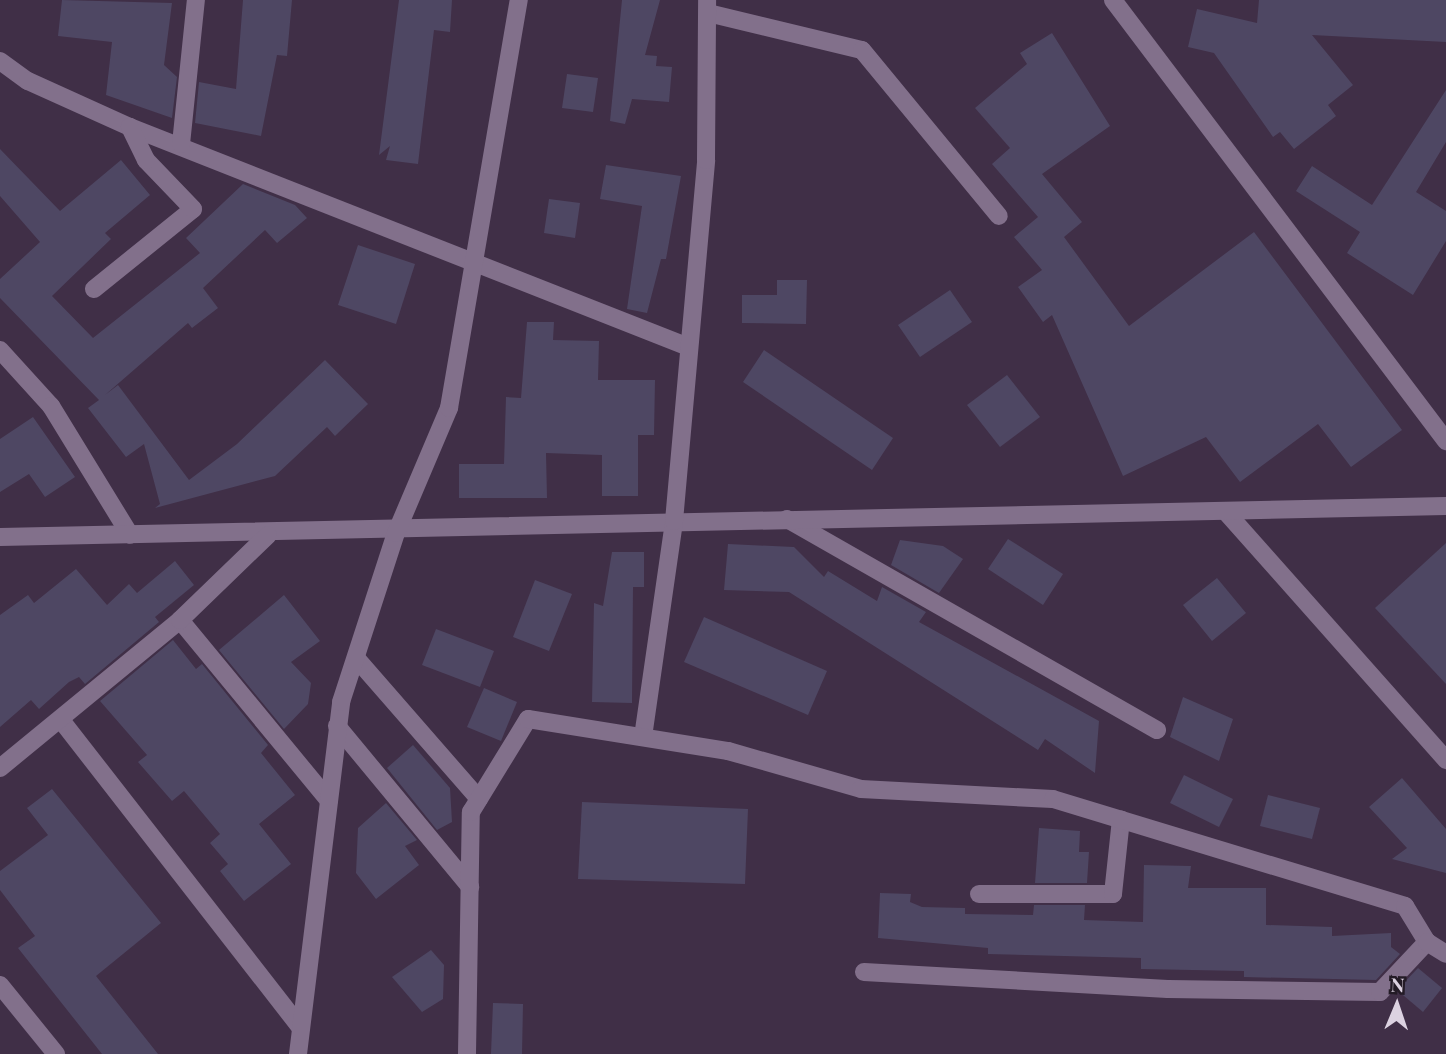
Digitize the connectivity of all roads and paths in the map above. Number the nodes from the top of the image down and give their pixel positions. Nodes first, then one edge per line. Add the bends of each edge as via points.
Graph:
1 (196, 0) edge
2 (519, 0) edge
3 (1113, 0) edge
4 (707, 6) edge
5 (0, 61) edge
6 (130, 127) junction
7 (181, 144) junction
8 (999, 216) dead end
9 (475, 262) junction
10 (94, 289) dead end
11 (686, 346) junction
12 (0, 350) edge
13 (1446, 441) edge
14 (1446, 506) edge
15 (1226, 512) junction
16 (787, 519) junction
17 (674, 522) junction
18 (396, 533) junction
19 (130, 535) junction
20 (268, 535) junction
21 (0, 537) edge
22 (180, 620) junction
23 (356, 658) junction
24 (61, 720) junction
25 (337, 726) junction
26 (1157, 730) dead end
27 (643, 737) junction
28 (1446, 761) edge
29 (0, 768) edge
30 (479, 799) junction
31 (329, 801) junction
32 (1121, 819) junction
33 (470, 887) junction
34 (979, 894) dead end
35 (1427, 942) junction
36 (1446, 954) edge
37 (864, 972) dead end
38 (0, 985) edge
39 (301, 1028) junction
40 (56, 1054) edge
41 (298, 1054) edge
42 (467, 1054) edge

1 - 7 street
2 - 9 street
3 - 13 street
4 - 8 street via 862,50
4 - 11 street via 706,160
5 - 6 street via 28,81
6 - 7 street
6 - 10 street via 146,160 193,209
7 - 9 street
9 - 11 street
9 - 18 street via 449,408
11 - 17 street
12 - 19 street via 51,406
14 - 15 street
15 - 16 street
15 - 28 street
16 - 17 street
16 - 26 street
17 - 18 street
17 - 27 street
18 - 20 street
18 - 23 street
19 - 20 street
19 - 21 street
20 - 22 street
22 - 24 street
22 - 31 street
23 - 25 street
23 - 30 street
24 - 29 street
24 - 39 street
25 - 31 street
25 - 33 street
27 - 30 street via 528,719
27 - 32 street via 728,751 862,789 1053,799
30 - 33 street via 471,812
31 - 39 street
32 - 34 street via 1113,894
32 - 35 street via 1405,906
33 - 42 street
35 - 36 street
35 - 37 street via 1380,992 1168,989
38 - 40 street
39 - 41 street

